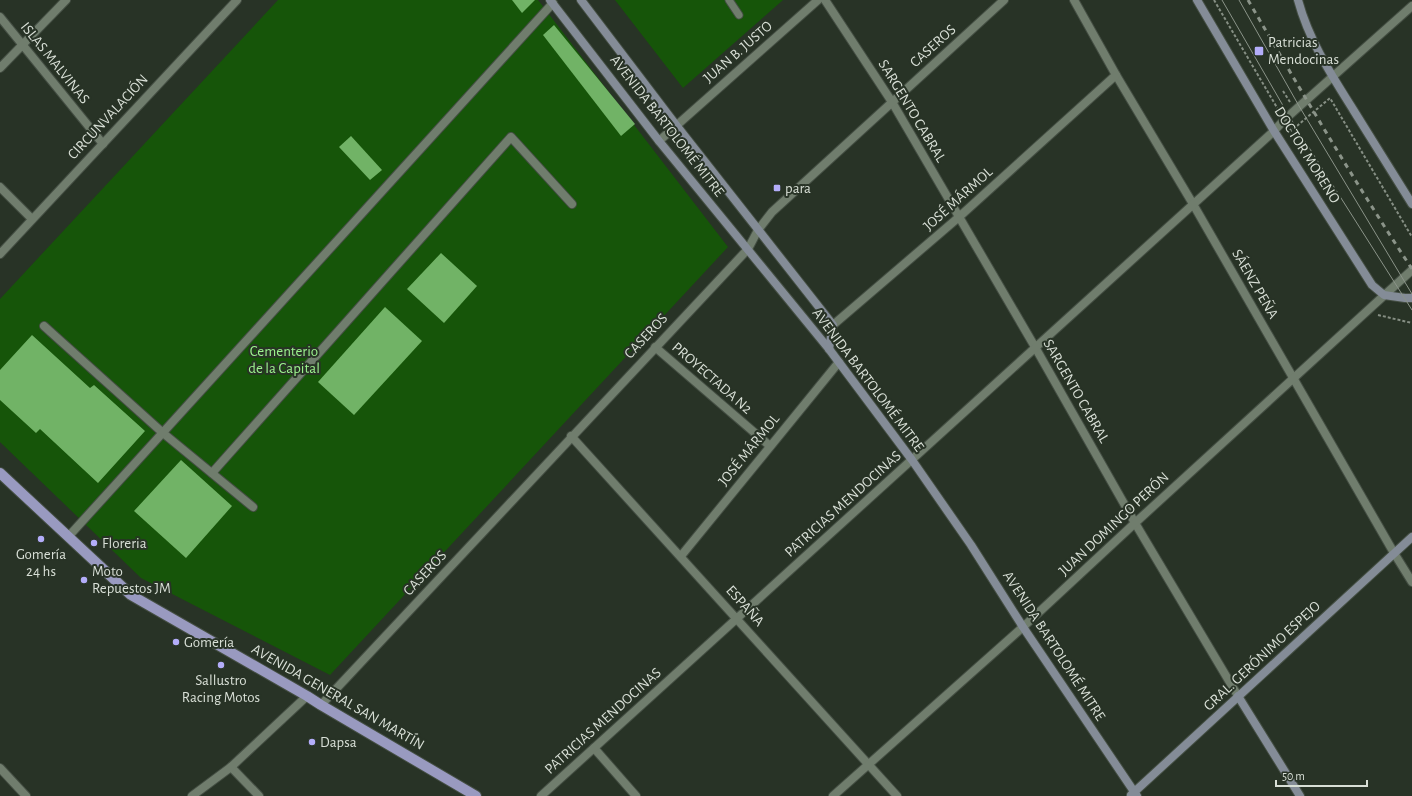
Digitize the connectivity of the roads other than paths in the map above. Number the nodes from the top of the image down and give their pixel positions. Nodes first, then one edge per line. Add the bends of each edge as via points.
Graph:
1 (66, 0) edge
2 (237, 0) edge
3 (581, 0) edge
4 (729, 0) edge
5 (818, 0) edge
6 (825, 0) edge
7 (1004, 0) edge
8 (1074, 0) edge
9 (1197, 0) edge
10 (1298, 0) edge
11 (552, 2) edge
12 (1412, 6) edge
13 (739, 15) dead end
14 (0, 18) edge
15 (22, 45) junction
16 (0, 68) edge
17 (1116, 75) junction
18 (1332, 77) junction
19 (892, 102) junction
20 (676, 125) junction
21 (1274, 131) junction
22 (659, 141) junction
23 (103, 144) junction
24 (0, 187) edge
25 (572, 204) dead end
26 (1193, 204) junction
27 (1412, 204) edge
28 (959, 217) junction
29 (32, 219) junction
30 (758, 230) junction
31 (748, 249) junction
32 (0, 254) edge
33 (1412, 270) edge
34 (1384, 295) junction
35 (1412, 298) edge
36 (834, 325) junction
37 (44, 326) dead end
38 (655, 347) junction
39 (1035, 347) junction
40 (829, 349) junction
41 (839, 362) junction
42 (1294, 378) junction
43 (163, 433) junction
44 (571, 436) junction
45 (770, 446) junction
46 (912, 460) junction
47 (0, 473) edge
48 (212, 473) junction
49 (253, 507) dead end
50 (1135, 523) junction
51 (68, 537) junction
52 (1412, 537) edge
53 (1394, 553) junction
54 (680, 556) junction
55 (1412, 582) edge
56 (738, 619) junction
57 (1023, 626) junction
58 (307, 696) junction
59 (1238, 696) junction
60 (321, 705) junction
61 (594, 748) junction
62 (869, 764) junction
63 (231, 767) junction
64 (0, 768) edge
65 (1134, 795) edge
66 (26, 796) edge
67 (192, 796) edge
68 (259, 796) edge
69 (476, 796) edge
70 (541, 796) edge
71 (636, 796) edge
72 (833, 796) edge
73 (897, 796) edge
74 (1300, 796) edge

1 - 15 street
2 - 23 street, CIRCUNVALACIÓN
3 - 20 street, AVENIDA BARTOLOMÉ MITRE
4 - 13 lane
5 - 20 street, JUAN B. JUSTO
6 - 19 street, SARGENTO CABRAL
7 - 19 street, CASEROS
8 - 17 street, SÁENZ PEÑA
9 - 21 street, DOCTOR MORENO
10 - 18 street via 1302,17
11 - 22 street, AVENIDA BARTOLOMÉ MITRE
11 - 43 street
12 - 18 street, PATRICIAS MENDOCINAS
14 - 15 street, ISLAS MALVINAS
15 - 16 street
15 - 23 street, ISLAS MALVINAS
17 - 26 street, SÁENZ PEÑA
17 - 28 street, JOSÉ MÁRMOL
18 - 21 street, PATRICIAS MENDOCINAS
18 - 27 street
19 - 28 street, SARGENTO CABRAL
19 - 30 street, CASEROS via 772,212
20 - 22 street, JUAN B. JUSTO
20 - 30 street, AVENIDA BARTOLOMÉ MITRE
21 - 26 street, PATRICIAS MENDOCINAS
21 - 34 street, DOCTOR MORENO via 1372,285
22 - 31 street, AVENIDA BARTOLOMÉ MITRE
23 - 29 street, CIRCUNVALACIÓN
24 - 29 street
25 - 48 street via 511,137
26 - 39 street, PATRICIAS MENDOCINAS
26 - 42 street, SÁENZ PEÑA
28 - 36 street, JOSÉ MÁRMOL
28 - 39 street, SARGENTO CABRAL
29 - 32 street, CIRCUNVALACIÓN
30 - 31 street, CASEROS
30 - 36 street, AVENIDA BARTOLOMÉ MITRE
31 - 38 street, CASEROS
31 - 40 street, AVENIDA BARTOLOMÉ MITRE
33 - 34 street, JUAN DOMINGO PERÓN
34 - 35 street
34 - 42 street, JUAN DOMINGO PERÓN
36 - 40 street
37 - 43 street
38 - 44 street, CASEROS
38 - 45 street, PROYECTADA N2
39 - 46 street, PATRICIAS MENDOCINAS
39 - 50 street, SARGENTO CABRAL
40 - 41 street, AVENIDA BARTOLOMÉ MITRE
41 - 45 street, JOSÉ MÁRMOL
41 - 46 street, AVENIDA BARTOLOMÉ MITRE
42 - 50 street, JUAN DOMINGO PERÓN
42 - 53 street, SÁENZ PEÑA
43 - 48 street
43 - 51 street
44 - 54 street, ESPAÑA
44 - 60 street, CASEROS
45 - 54 street, JOSÉ MÁRMOL
46 - 56 street, PATRICIAS MENDOCINAS
46 - 57 street, AVENIDA BARTOLOMÉ MITRE
47 - 51 main road, AVENIDA GENERAL SAN MARTÍN
48 - 49 street
50 - 57 street, JUAN DOMINGO PERÓN
50 - 59 street, SARGENTO CABRAL
51 - 58 main road, AVENIDA GENERAL SAN MARTÍN via 131,595
52 - 53 street, GRAL. GERÓNIMO ESPEJO
53 - 55 street, SÁENZ PEÑA
53 - 59 street, GRAL. GERÓNIMO ESPEJO
54 - 56 street, ESPAÑA
56 - 61 street, PATRICIAS MENDOCINAS
56 - 62 street, ESPAÑA
57 - 62 street, JUAN DOMINGO PERÓN
57 - 65 street, AVENIDA BARTOLOMÉ MITRE
58 - 60 main road, AVENIDA GENERAL SAN MARTÍN
58 - 63 street
59 - 65 street, GRAL. GERÓNIMO ESPEJO
59 - 74 street, SARGENTO CABRAL
60 - 69 main road, AVENIDA GENERAL SAN MARTÍN
61 - 70 street, PATRICIAS MENDOCINAS
61 - 71 street
62 - 72 street, JUAN DOMINGO PERÓN
62 - 73 street, ESPAÑA
63 - 67 street
63 - 68 street
64 - 66 street

